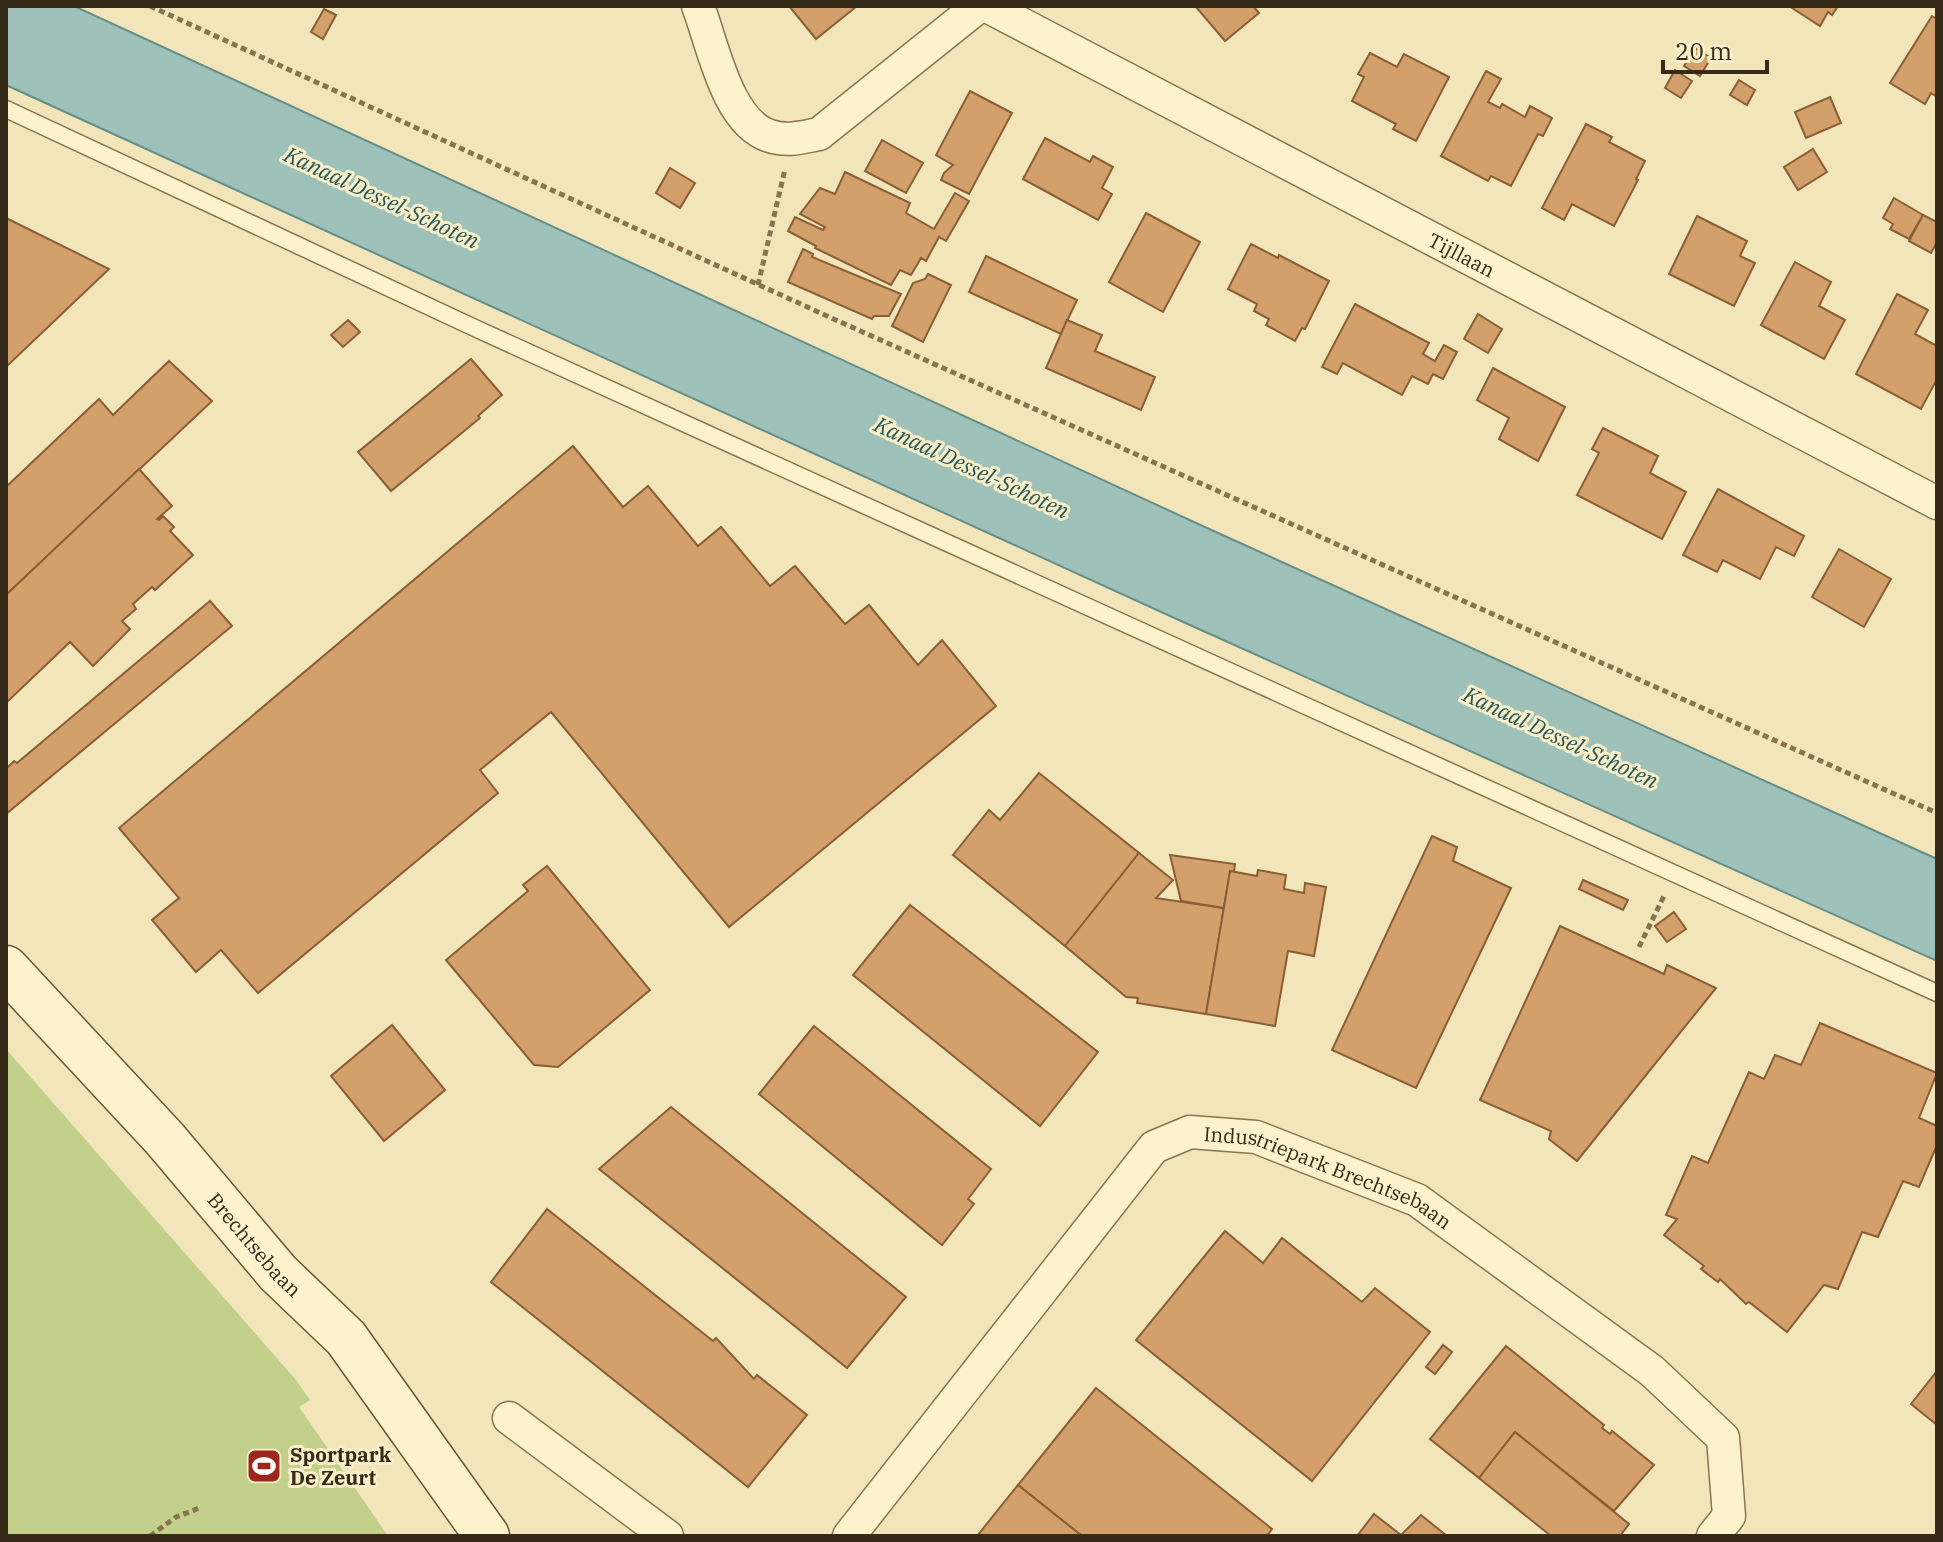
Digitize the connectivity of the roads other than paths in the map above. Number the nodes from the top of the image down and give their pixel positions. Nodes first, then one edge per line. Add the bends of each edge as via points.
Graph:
1 (698, 6) edge
2 (979, 6) edge
3 (987, 6) edge
4 (6, 109) edge
5 (1937, 503) edge
6 (6, 968) edge
7 (1937, 993) edge
8 (509, 1418) dead end
9 (487, 1536) edge
10 (667, 1536) edge
11 (849, 1536) edge
12 (1713, 1536) edge

1 - 2 street via 729,95 748,124 770,136 792,139 819,134
3 - 5 street, Tijllaan
4 - 7 lane
6 - 9 main road, Brechtsebaan via 165,1139 278,1273 346,1338
8 - 10 street
11 - 12 street, Industriepark Brechtsebaan via 1154,1147 1190,1132 1256,1137 1417,1200 1652,1371 1723,1438 1729,1516

